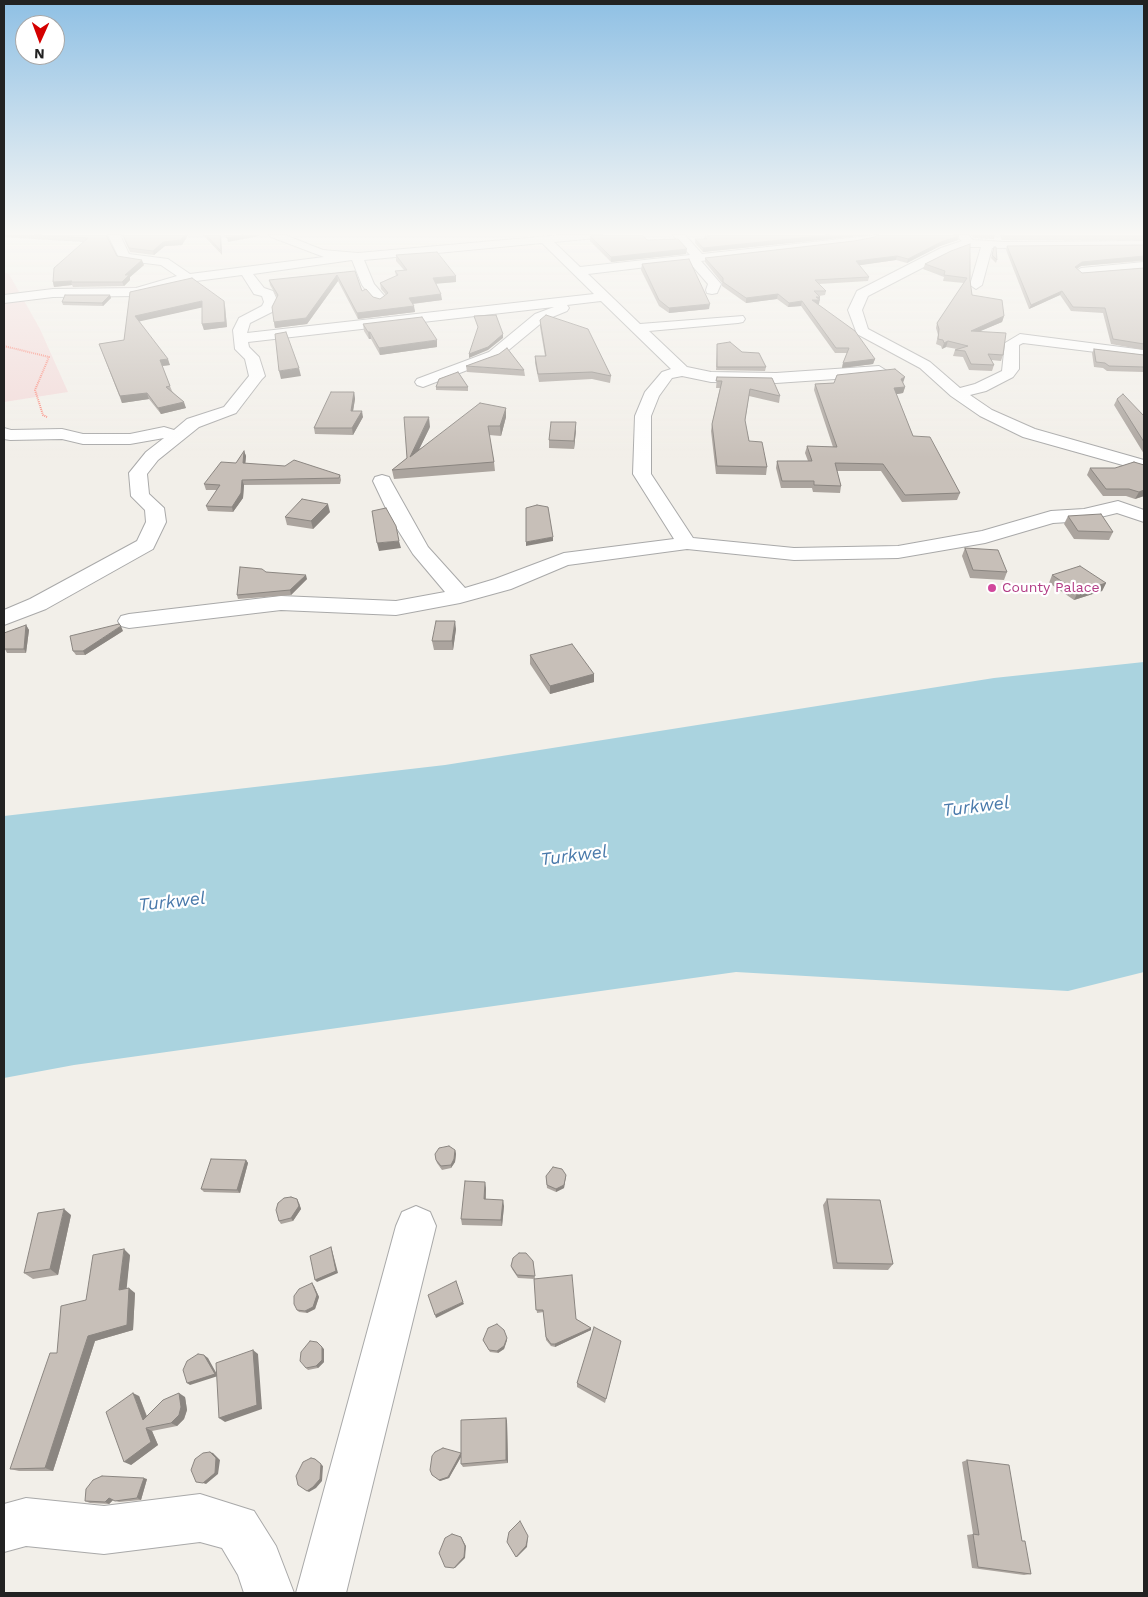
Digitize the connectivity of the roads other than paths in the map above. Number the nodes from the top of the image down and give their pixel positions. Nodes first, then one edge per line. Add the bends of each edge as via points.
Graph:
1 (262, 310) edge
2 (495, 310) edge
3 (558, 310) edge
4 (617, 310) edge
5 (857, 310) edge
6 (738, 319) dead end
7 (638, 328) junction
8 (242, 338) junction
9 (1144, 354) edge
10 (925, 366) junction
11 (682, 372) junction
12 (422, 382) dead end
13 (957, 393) junction
14 (4, 433) edge
15 (177, 436) junction
16 (1144, 466) edge
17 (382, 481) dead end
18 (1144, 516) edge
19 (688, 543) junction
20 (460, 596) junction
21 (4, 618) edge
22 (129, 621) dead end
23 (416, 1226) dead end
24 (4, 1528) edge
25 (269, 1593) edge
26 (321, 1593) edge

1 - 8 street via 242,322
2 - 8 street
3 - 12 street via 540,317 494,355
4 - 7 street
5 - 10 street via 856,319 862,330
6 - 7 street
7 - 11 street
8 - 15 street via 242,349 252,357 257,376 230,410 193,423
9 - 13 street via 1020,338 1012,343 1008,374 980,388
10 - 11 street via 776,378 712,377
10 - 13 street
11 - 19 street via 667,375 643,416 642,474
13 - 16 street via 986,413 1029,433
14 - 15 street via 58,434 83,439 130,439 164,432
15 - 21 street via 152,456 138,473 140,496 154,508 156,522 146,545 38,604
17 - 20 street via 420,550
18 - 19 street via 1118,507 1084,515 1050,517 985,538 898,552 794,554
19 - 20 street via 564,560 503,584
20 - 22 street via 396,608 281,603
23 - 26 street
24 - 25 street via 26,1522 104,1530 200,1518 237,1528 259,1563

